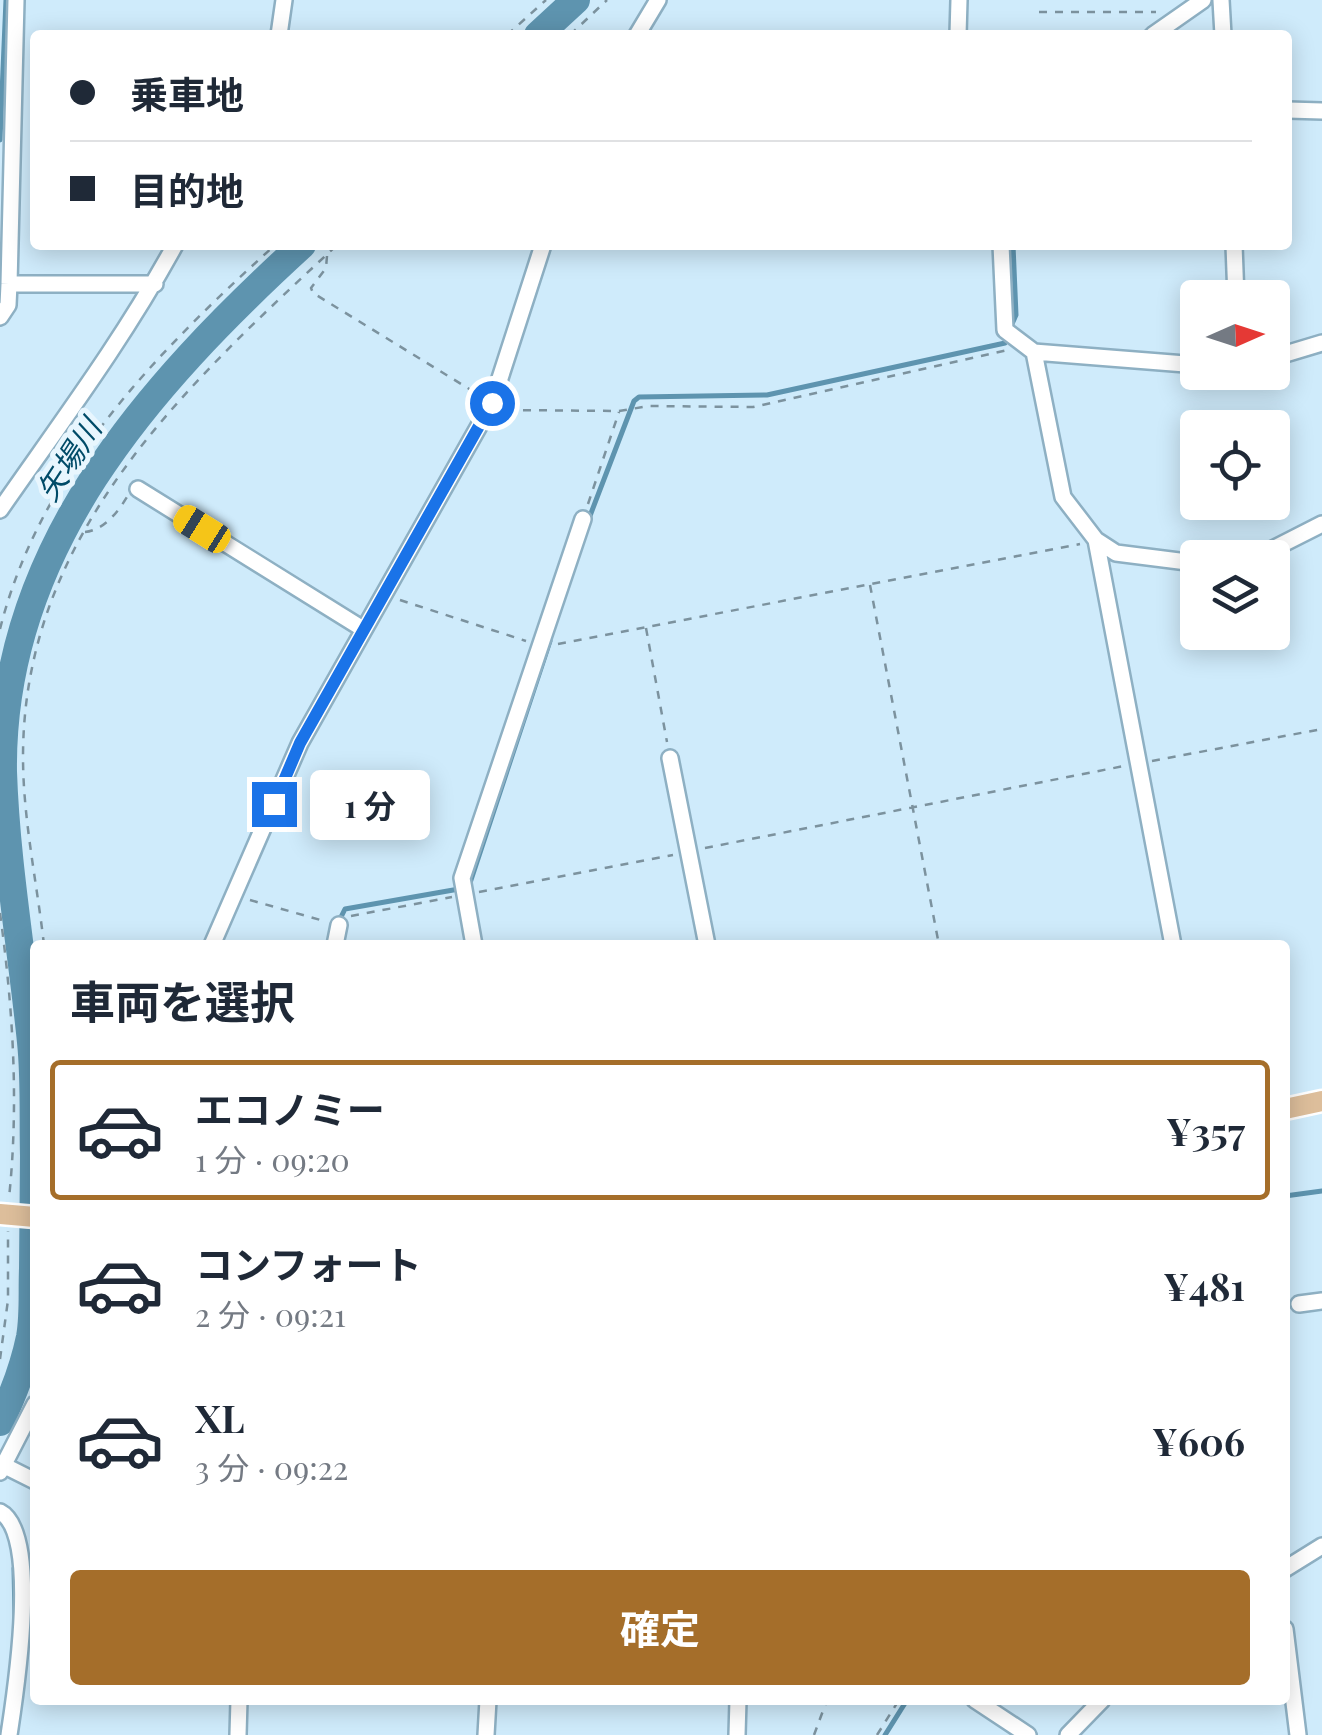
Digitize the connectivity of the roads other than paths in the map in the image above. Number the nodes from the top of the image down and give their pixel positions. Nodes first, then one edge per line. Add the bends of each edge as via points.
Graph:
1 (16, 0) edge
2 (284, 0) edge
3 (658, 0) edge
4 (959, 0) edge
5 (1202, 0) edge
6 (1221, 0) edge
7 (280, 30) edge
8 (640, 30) edge
9 (958, 30) edge
10 (1160, 30) edge
11 (1223, 30) edge
12 (1292, 110) edge
13 (1322, 111) edge
14 (173, 250) edge
15 (541, 250) edge
16 (1000, 250) edge
17 (1234, 250) edge
18 (1235, 280) edge
19 (10, 284) junction
20 (155, 284) junction
21 (0, 317) edge
22 (1322, 343) edge
23 (1029, 349) junction
24 (1290, 353) edge
25 (1180, 363) edge
26 (138, 488) road end
27 (0, 510) edge
28 (583, 519) road end
29 (1322, 524) edge
30 (1096, 540) junction
31 (1290, 540) edge
32 (1180, 563) edge
33 (363, 629) junction
34 (670, 758) road end
35 (339, 925) road end
36 (214, 940) edge
37 (336, 940) edge
38 (473, 940) edge
39 (707, 940) edge
40 (1172, 940) edge
41 (1322, 1101) edge
42 (1290, 1108) edge
43 (1322, 1300) edge
44 (1300, 1304) dead end
45 (30, 1414) edge
46 (2, 1469) edge
47 (30, 1479) edge
48 (0, 1512) edge
49 (1322, 1546) edge
50 (1290, 1566) edge
51 (1290, 1670) edge
52 (239, 1705) edge
53 (488, 1705) edge
54 (738, 1705) edge
55 (983, 1705) edge
56 (1097, 1705) edge
57 (8, 1735) edge
58 (238, 1735) edge
59 (486, 1735) edge
60 (738, 1735) edge
61 (1028, 1735) edge
62 (1068, 1735) edge
63 (1298, 1735) edge

1 - 19 street
2 - 7 street
3 - 8 street
4 - 9 street
5 - 10 street
6 - 11 street
12 - 13 street
14 - 20 street
15 - 33 street via 492,403
16 - 23 street via 1004,330
17 - 18 street
19 - 20 street
19 - 21 street
20 - 27 street
22 - 24 street
23 - 25 street
23 - 30 street via 1062,497
26 - 33 street
28 - 38 street via 462,878
29 - 31 street
30 - 32 street via 1116,553
30 - 40 street
33 - 36 street via 300,743
34 - 39 street
35 - 37 street
41 - 42 main road
43 - 44 street
45 - 46 street
46 - 47 street
48 - 57 street via 8,1516 22,1569 20,1659
49 - 50 street
51 - 63 street
52 - 58 street
53 - 59 street
54 - 60 street
55 - 61 street
56 - 62 street

